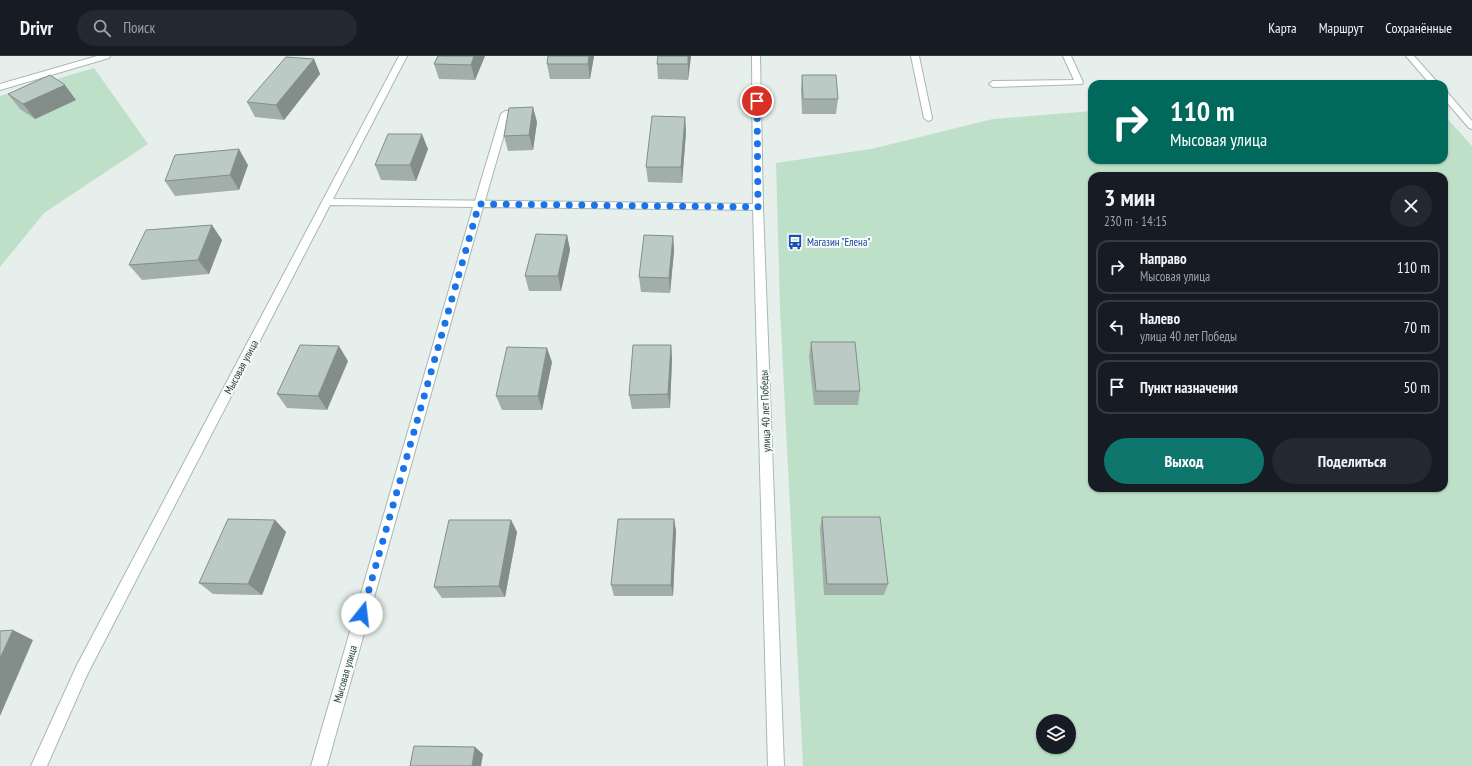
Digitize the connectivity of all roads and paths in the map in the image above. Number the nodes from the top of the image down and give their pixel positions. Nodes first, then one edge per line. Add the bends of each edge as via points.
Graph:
1 (106, 56) edge
2 (403, 56) edge
3 (756, 56) edge
4 (914, 56) edge
5 (1067, 56) edge
6 (1410, 56) edge
7 (1431, 80) edge
8 (993, 84) dead end
9 (0, 88) edge
10 (1448, 99) edge
11 (527, 114) edge
12 (928, 118) dead end
13 (1472, 126) edge
14 (327, 202) junction
15 (479, 204) junction
16 (758, 207) junction
17 (40, 766) edge
18 (319, 766) edge
19 (776, 766) edge

1 - 9 street
2 - 14 street, Мысовая улица
3 - 16 street, улица 40 лет Победы
4 - 12 street
5 - 8 street via 1079,82
6 - 7 street
10 - 13 street
11 - 15 street, Мысовая улица via 505,114
14 - 15 street
14 - 17 street, Мысовая улица via 82,670
15 - 16 street
15 - 18 street, Мысовая улица
16 - 19 street, улица 40 лет Победы

